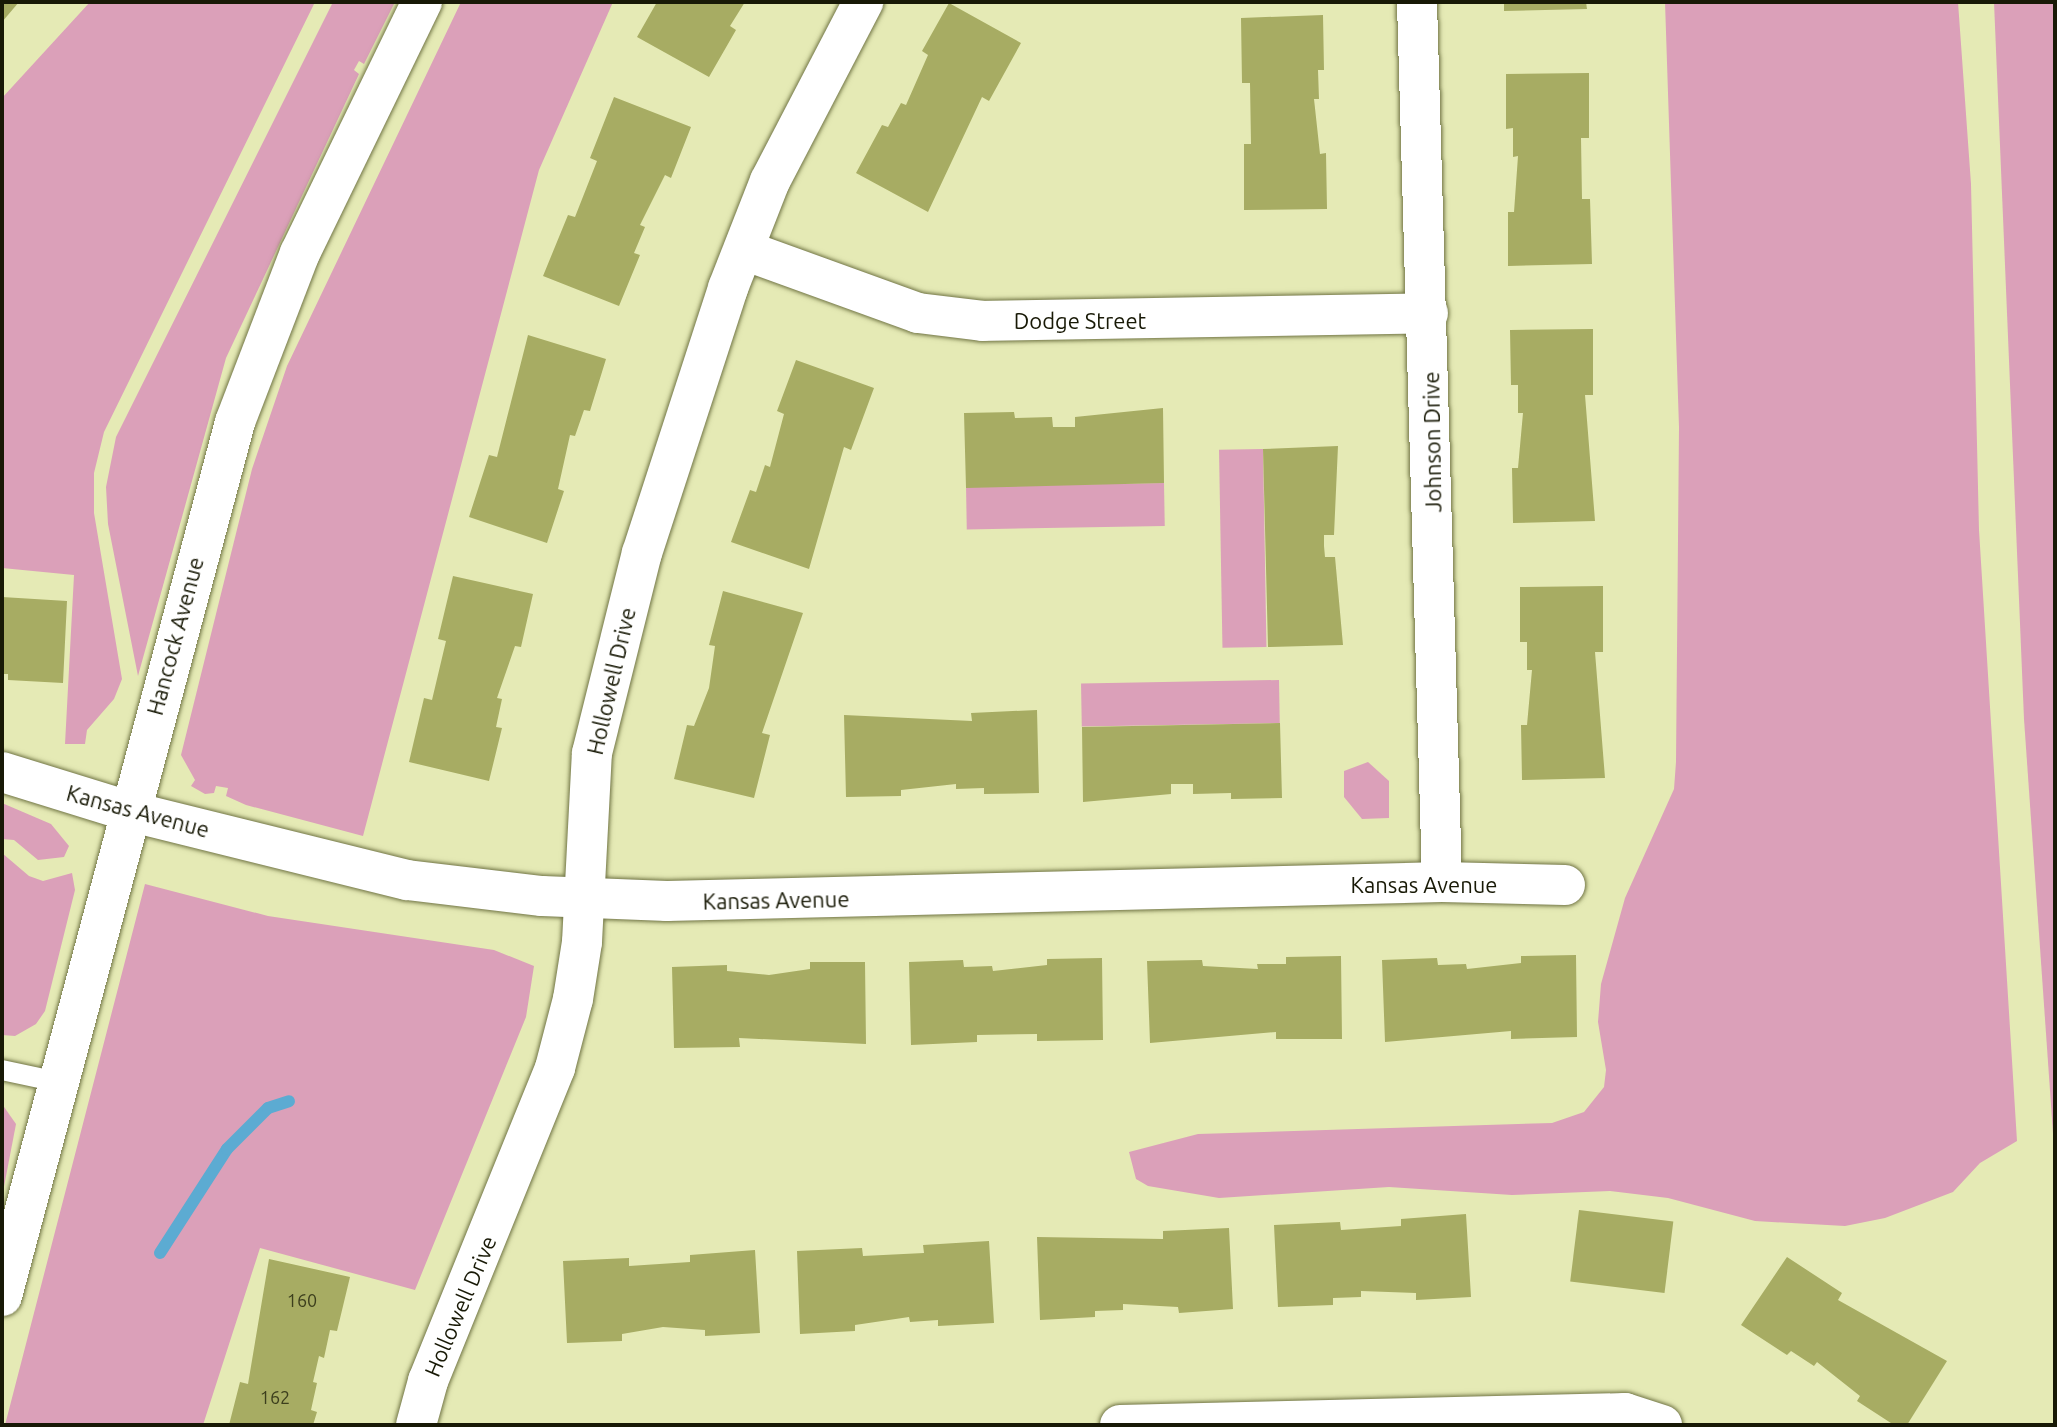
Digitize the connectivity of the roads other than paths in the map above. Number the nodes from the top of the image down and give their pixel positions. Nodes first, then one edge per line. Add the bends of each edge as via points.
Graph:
1 (422, 2) edge
2 (863, 2) edge
3 (1417, 2) edge
4 (744, 250) junction
5 (1428, 313) junction
6 (2, 772) edge
7 (128, 811) junction
8 (1442, 882) junction
9 (1565, 885) dead end
10 (585, 898) junction
11 (2, 1070) edge
12 (58, 1082) junction
13 (2, 1296) edge
14 (416, 1425) edge
15 (1120, 1425) edge
16 (1662, 1425) edge

1 - 7 street, Hancock Avenue via 300,253 235,422
2 - 4 street, Hollowell Drive via 770,181
3 - 5 street, Johnson Drive
4 - 5 street, Dodge Street via 918,313 983,321
4 - 10 street, Hollowell Drive via 642,553 592,753
5 - 8 street, Johnson Drive
6 - 7 street, Kansas Avenue
7 - 10 street, Kansas Avenue via 407,880
7 - 12 street, Hancock Avenue
8 - 9 street, Kansas Avenue
8 - 10 street, Kansas Avenue via 851,899
10 - 14 street, Hollowell Drive via 573,999 555,1068 428,1381
11 - 12 lane
12 - 13 street, Hancock Avenue
15 - 16 street via 1625,1413

